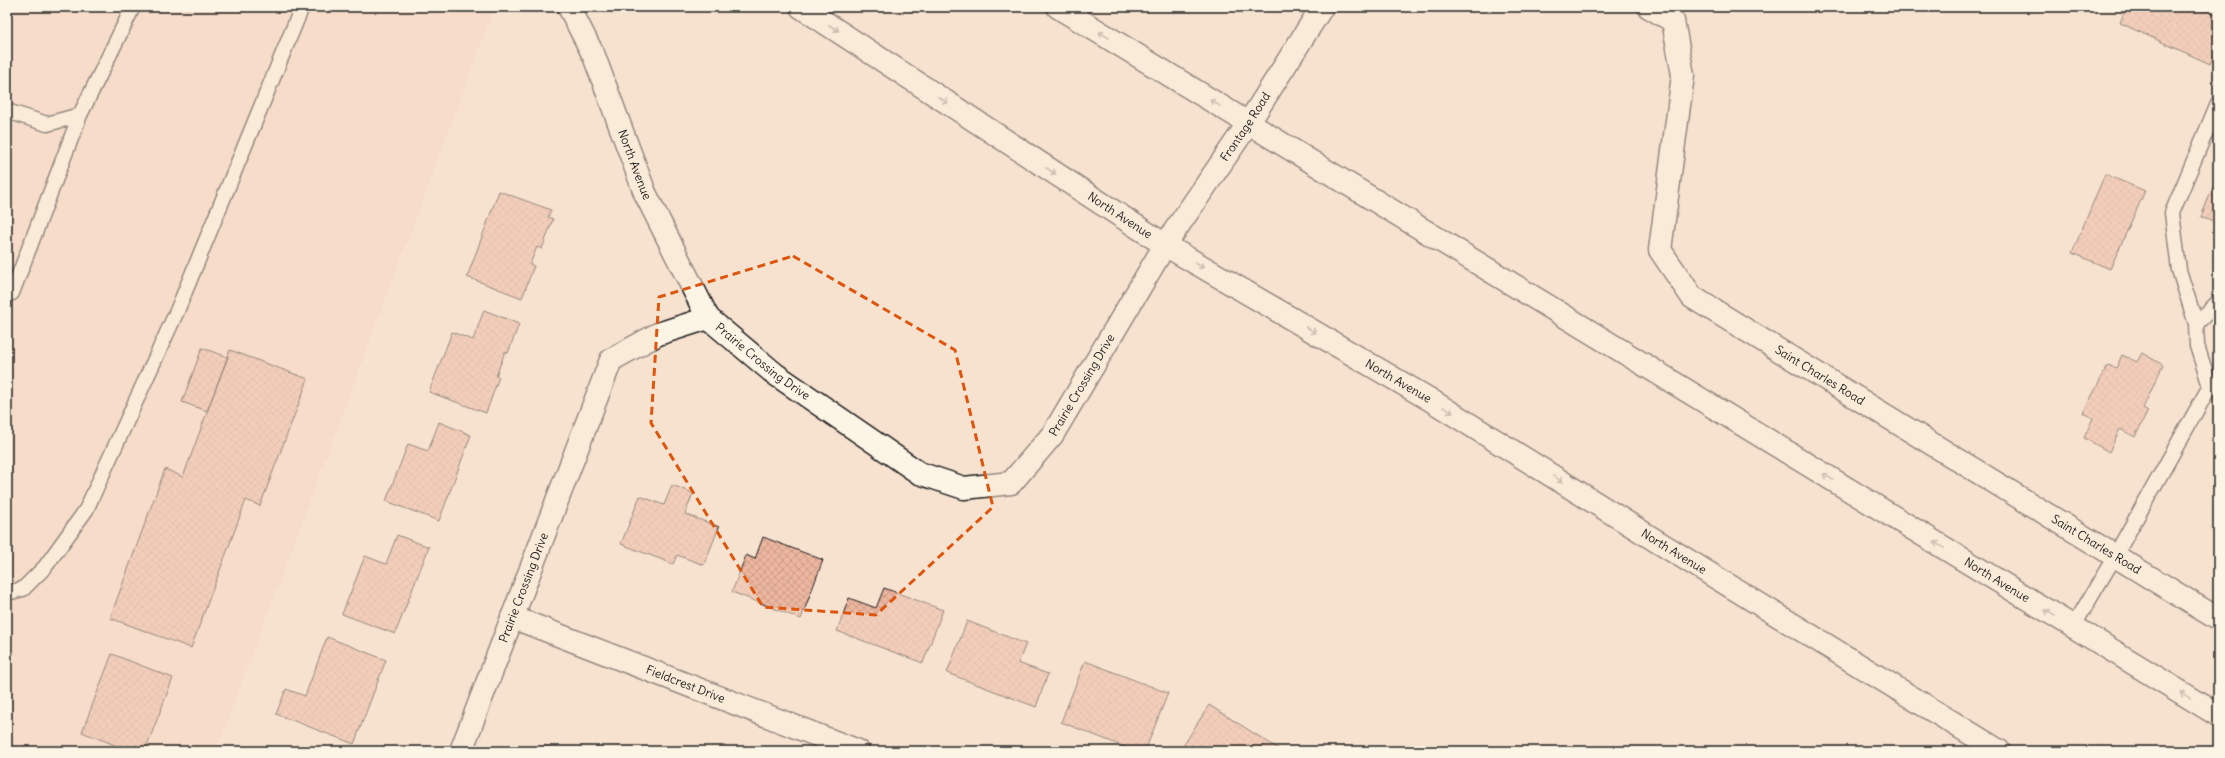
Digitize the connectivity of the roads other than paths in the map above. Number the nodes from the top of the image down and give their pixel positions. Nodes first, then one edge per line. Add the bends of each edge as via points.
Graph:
1 (132, 7) edge
2 (302, 7) edge
3 (569, 7) edge
4 (801, 7) edge
5 (1058, 7) edge
6 (1322, 7) edge
7 (1649, 7) edge
8 (2218, 103) edge
9 (7, 110) edge
10 (80, 115) junction
11 (1248, 124) junction
12 (2214, 124) edge
13 (1165, 245) junction
14 (7, 292) edge
15 (2218, 302) edge
16 (708, 318) junction
17 (2196, 324) junction
18 (2214, 387) edge
19 (2115, 556) junction
20 (7, 593) edge
21 (512, 617) junction
22 (2218, 619) edge
23 (2073, 627) junction
24 (2218, 715) edge
25 (461, 751) edge
26 (858, 751) edge
27 (1999, 751) edge

1 - 10 lane
2 - 20 lane via 177,311 86,510 45,567 23,589
3 - 16 street, North Avenue via 594,56 645,194
4 -> 13 street, North Avenue
11 -> 5 street, North Avenue
6 - 11 street, Frontage Road
7 - 19 street, Saint Charles Road via 1673,21 1683,75 1660,250 1692,296
8 - 12 lane
9 - 10 lane via 47,124
10 - 14 lane via 12,293
11 - 13 street, Frontage Road
23 -> 11 street, North Avenue
12 - 17 lane via 2172,213 2179,270
13 - 16 street, Prairie Crossing Drive via 1052,434 1011,483 964,488 919,473 775,374
13 -> 27 street, North Avenue via 1429,398 1651,538
15 - 17 lane
16 - 21 street, Prairie Crossing Drive via 658,334 611,360
17 - 18 lane via 2197,346
18 - 19 lane
19 - 22 street, Saint Charles Road
19 - 23 lane
21 - 25 street, Prairie Crossing Drive
21 - 26 street, Fieldcrest Drive
24 -> 23 street, North Avenue

